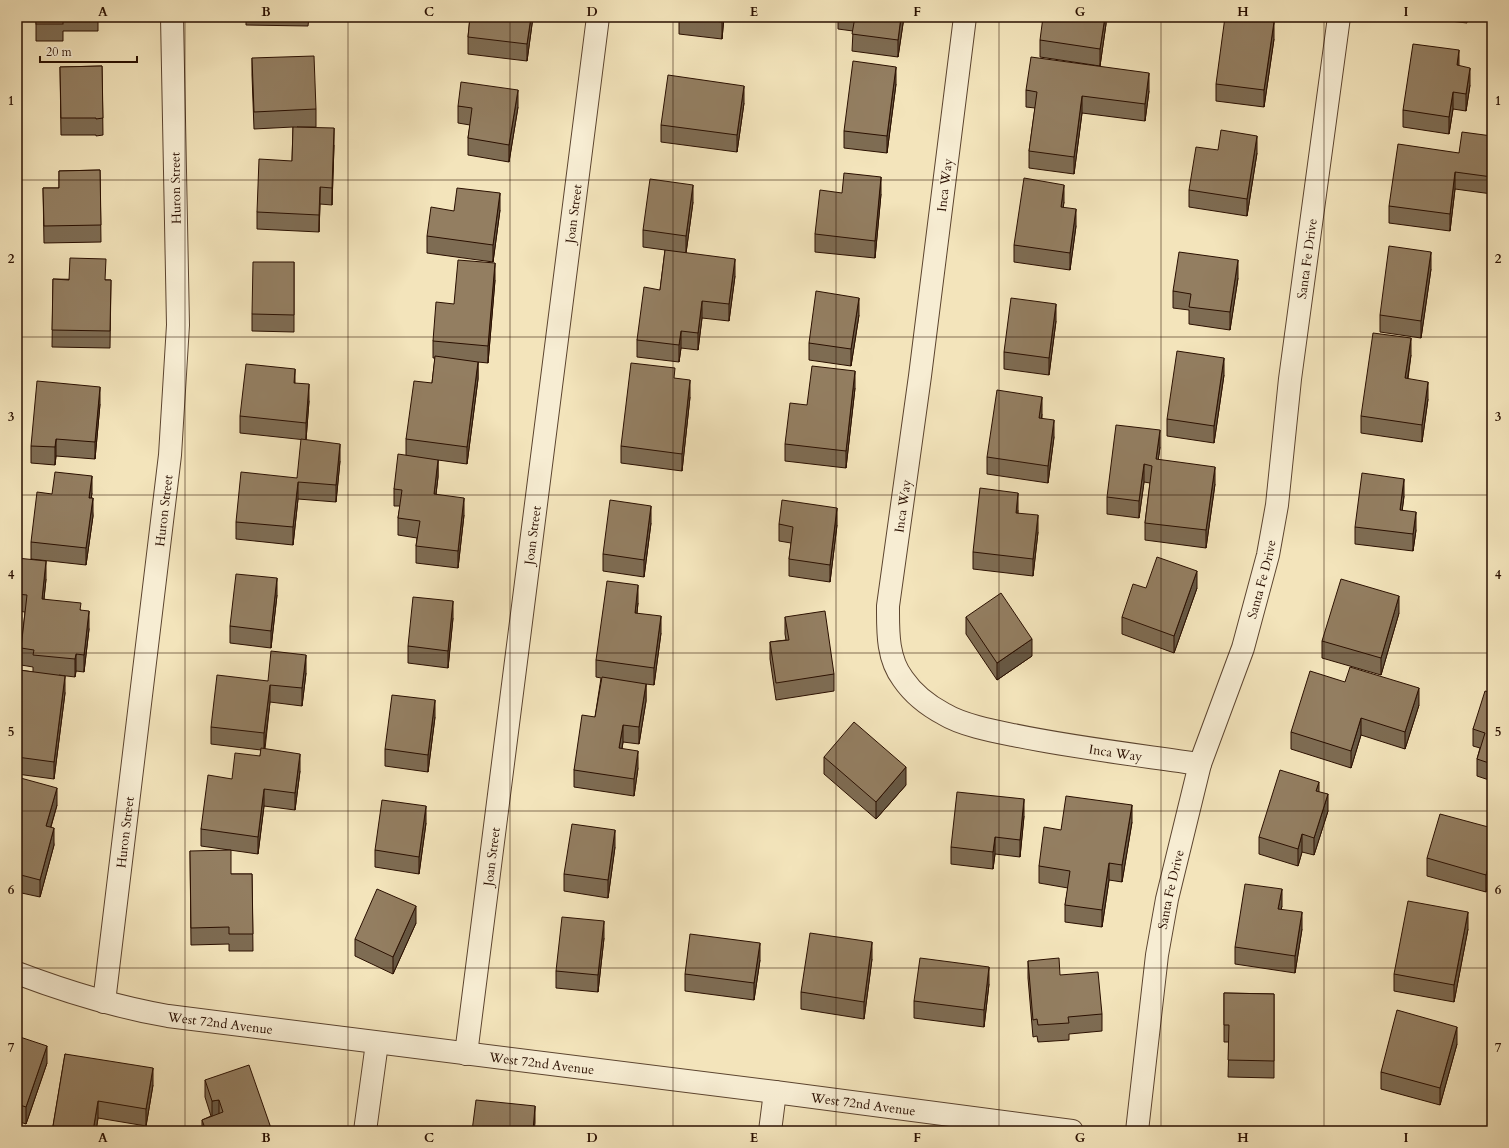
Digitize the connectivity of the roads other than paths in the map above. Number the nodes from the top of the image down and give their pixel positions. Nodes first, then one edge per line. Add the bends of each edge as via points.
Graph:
1 (172, 17) edge
2 (598, 17) edge
3 (965, 17) edge
4 (1339, 17) edge
5 (1200, 764) junction
6 (17, 973) edge
7 (104, 1002) junction
8 (377, 1043) junction
9 (466, 1054) junction
10 (775, 1092) junction
11 (365, 1131) edge
12 (770, 1131) edge
13 (1072, 1131) edge
14 (1137, 1131) edge

1 - 7 street, Huron Street via 178,324 170,455
2 - 9 street, Joan Street
3 - 5 street, Inca Way via 888,606 888,642 892,658 902,678 920,700 945,715 986,730 1041,741
4 - 5 street, Santa Fe Drive via 1290,379 1277,505 1268,555 1243,648
5 - 14 street, Santa Fe Drive via 1167,899
6 - 7 street, West 72nd Avenue
7 - 8 street, West 72nd Avenue via 168,1016
8 - 9 street, West 72nd Avenue
8 - 11 street
9 - 10 street, West 72nd Avenue
10 - 12 street
10 - 13 street, West 72nd Avenue

